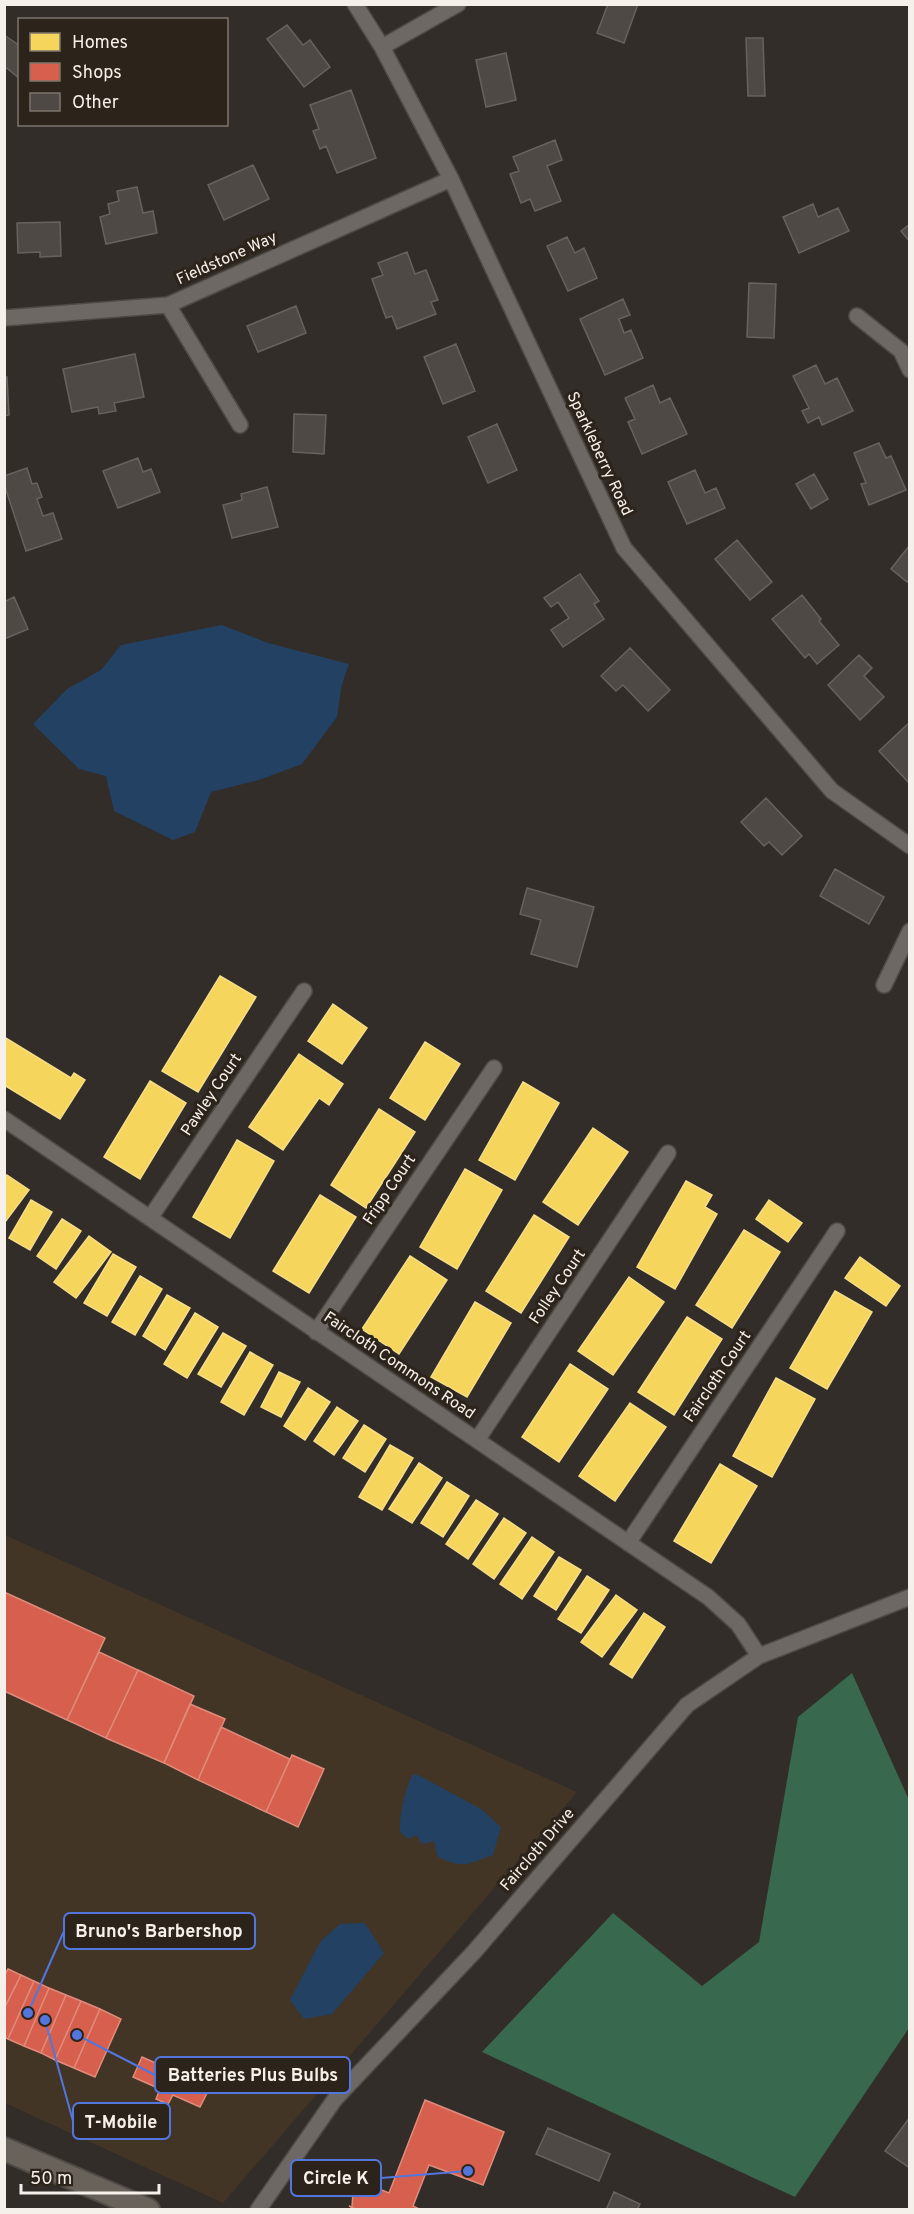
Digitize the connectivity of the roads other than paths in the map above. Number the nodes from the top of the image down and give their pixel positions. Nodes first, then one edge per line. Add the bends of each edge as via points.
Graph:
1 (355, 4) edge
2 (458, 4) edge
3 (382, 47) junction
4 (451, 179) junction
5 (168, 305) junction
6 (857, 316) dead end
7 (4, 318) edge
8 (909, 370) edge
9 (240, 425) dead end
10 (909, 846) edge
11 (909, 931) edge
12 (884, 985) dead end
13 (304, 991) dead end
14 (494, 1068) dead end
15 (4, 1119) edge
16 (668, 1153) dead end
17 (150, 1218) junction
18 (837, 1231) dead end
19 (316, 1332) junction
20 (477, 1440) junction
21 (628, 1543) junction
22 (909, 1597) edge
23 (759, 1656) junction
24 (4, 2149) edge
25 (148, 2210) edge
26 (258, 2210) edge

1 - 3 street, Sparkleberry Road
2 - 3 street
3 - 4 street, Sparkleberry Road
4 - 5 street, Fieldstone Way
4 - 10 street, Sparkleberry Road via 624,548 832,791
5 - 7 street, Fieldstone Way
5 - 9 street
6 - 8 street via 901,351
11 - 12 street
13 - 17 street, Pawley Court
14 - 19 street, Fripp Court
15 - 17 street, Faircloth Commons Road
16 - 20 street, Folley Court
17 - 19 street, Faircloth Commons Road
18 - 21 street, Faircloth Court
19 - 20 street, Faircloth Commons Road
20 - 21 street, Faircloth Commons Road
21 - 23 street, Faircloth Commons Road via 728,1613
22 - 23 street, Faircloth Drive
23 - 26 street, Faircloth Drive via 687,1706 474,1952 335,2099
24 - 25 main road

